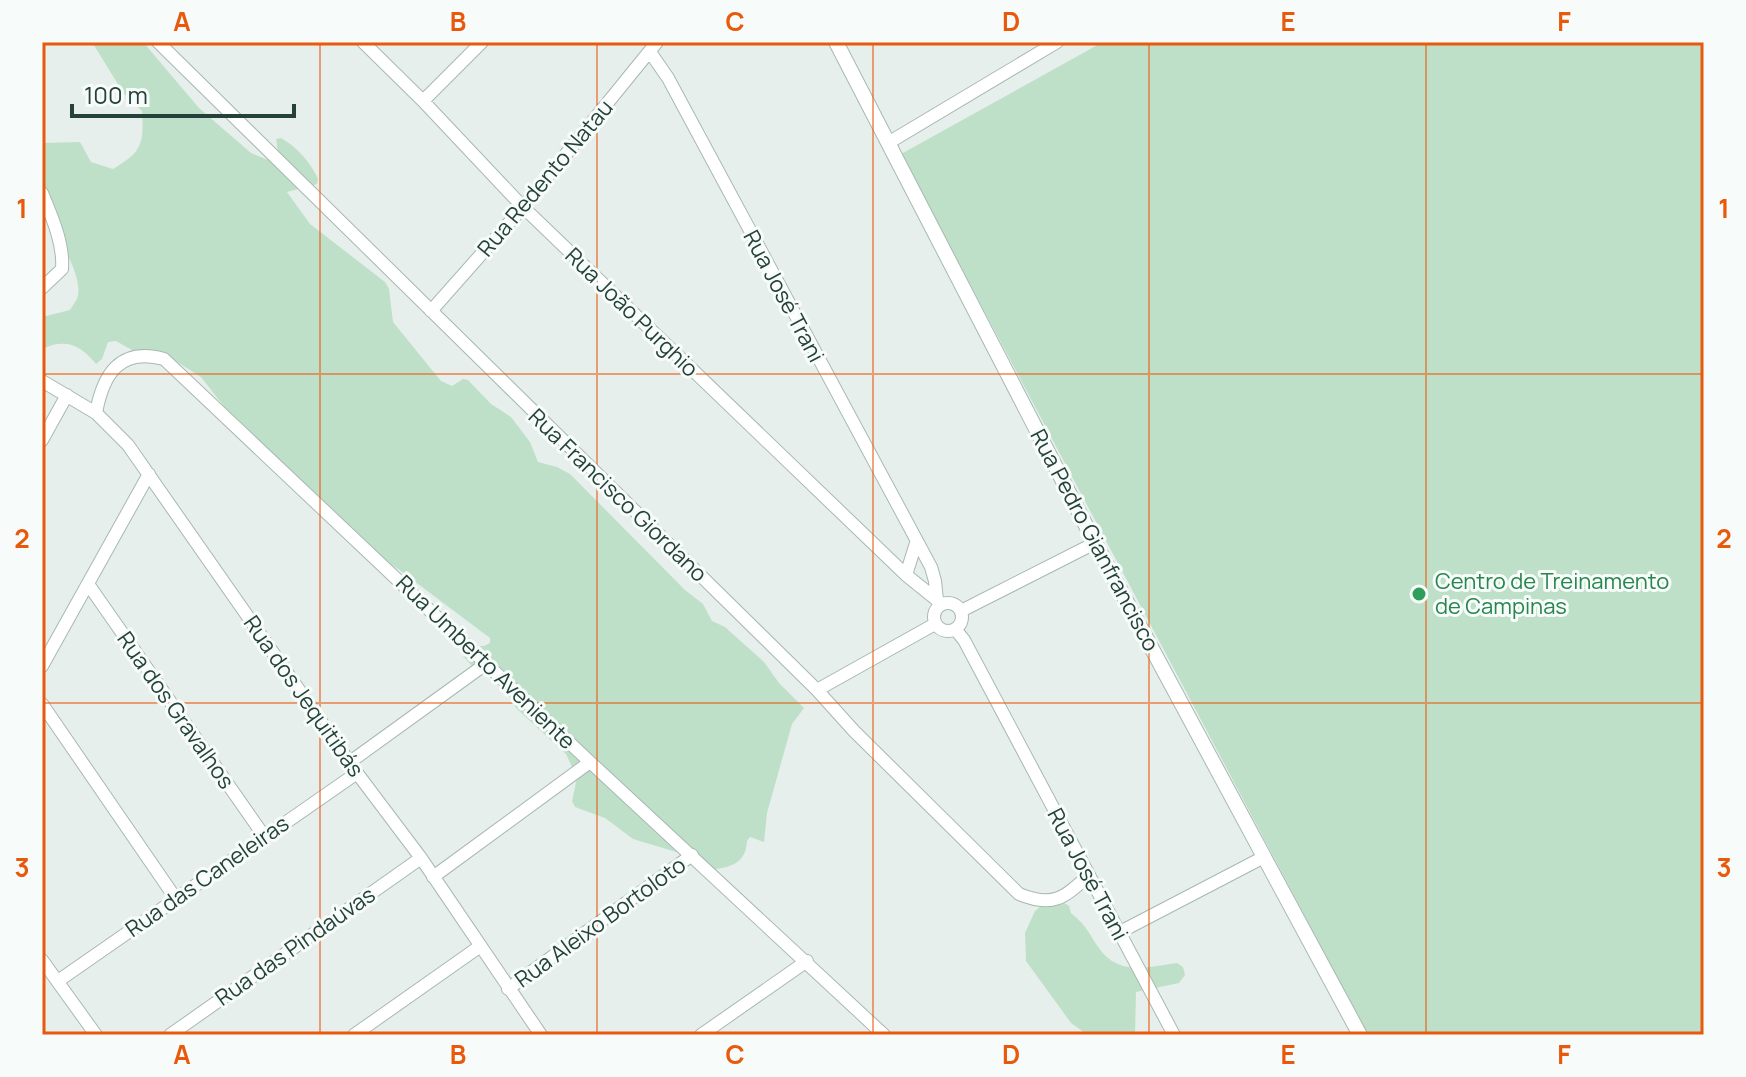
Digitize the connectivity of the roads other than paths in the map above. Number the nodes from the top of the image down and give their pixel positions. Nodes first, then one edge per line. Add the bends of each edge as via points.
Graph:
1 (158, 42) edge
2 (363, 42) edge
3 (482, 42) edge
4 (836, 42) edge
5 (1024, 42) edge
6 (1057, 42) edge
7 (654, 47) edge
8 (1032, 56) junction
9 (423, 101) junction
10 (888, 143) junction
11 (42, 193) edge
12 (523, 207) junction
13 (47, 285) edge
14 (431, 311) junction
15 (42, 381) edge
16 (67, 395) junction
17 (96, 413) junction
18 (42, 440) edge
19 (149, 474) junction
20 (916, 543) junction
21 (1095, 543) junction
22 (906, 575) junction
23 (88, 584) junction
24 (937, 610) junction
25 (961, 611) junction
26 (955, 629) junction
27 (487, 663) junction
28 (42, 666) edge
29 (817, 690) junction
30 (42, 704) edge
31 (590, 762) junction
32 (353, 767) junction
33 (264, 836) junction
34 (692, 855) junction
35 (1264, 857) junction
36 (421, 858) junction
37 (1089, 875) junction
38 (433, 877) junction
39 (176, 899) junction
40 (1120, 932) junction
41 (479, 947) junction
42 (42, 960) edge
43 (807, 961) junction
44 (58, 981) junction
45 (508, 989) junction
46 (87, 1022) junction
47 (79, 1035) edge
48 (96, 1035) edge
49 (170, 1035) edge
50 (354, 1035) edge
51 (540, 1035) edge
52 (701, 1035) edge
53 (884, 1035) edge
54 (1174, 1035) edge
55 (1360, 1035) edge

1 - 14 street, Rua Francisco Giordano
2 - 9 street, Rua João Purghio
3 - 9 street
4 - 10 street, Rua Pedro Gianfrancisco
5 - 8 street
6 - 8 street
7 - 12 street, Rua Redento Natau
7 - 20 street, Rua José Trani
8 - 10 street
9 - 12 street, Rua João Purghio
10 - 21 street, Rua Pedro Gianfrancisco
11 - 13 street via 63,258 62,269
12 - 14 street, Rua Redento Natau
12 - 22 street, Rua João Purghio
14 - 29 street, Rua Francisco Giordano
15 - 16 street, Rua dos Jequitibás
16 - 17 street, Rua dos Jequitibás
16 - 18 street
17 - 19 street, Rua dos Jequitibás
17 - 27 street, Rua Umberto Aveniente via 101,390 115,367 136,356 164,359
19 - 23 street
19 - 32 street, Rua dos Jequitibás
20 - 22 street
20 - 24 street, Rua José Trani via 931,567
21 - 25 street
21 - 35 street, Rua Pedro Gianfrancisco
22 - 24 street, Rua João Purghio
23 - 28 street
23 - 33 street, Rua dos Gravalhos
24 - 25 street via 955,604
24 - 26 street via 943,630
24 - 29 street
25 - 26 street
26 - 37 street, Rua José Trani
27 - 31 street, Rua Umberto Aveniente
27 - 32 street, Rua das Caneleiras
29 - 37 street, Rua Francisco Giordano via 1019,894 1038,902 1062,898
30 - 39 street
31 - 34 street, Rua Umberto Aveniente
31 - 38 street
32 - 33 street, Rua das Caneleiras
32 - 36 street, Rua dos Jequitibás
33 - 39 street, Rua das Caneleiras
34 - 43 street, Rua Umberto Aveniente
34 - 45 street, Rua Aleixo Bortoloto
35 - 40 street
35 - 55 street, Rua Pedro Gianfrancisco
36 - 38 street, Rua dos Jequitibás
36 - 49 street, Rua das Pindaúvas
37 - 40 street, Rua José Trani
38 - 41 street, Rua dos Jequitibás
39 - 44 street, Rua das Caneleiras
40 - 54 street, Rua José Trani
41 - 45 street, Rua dos Jequitibás
41 - 50 street
42 - 44 street
43 - 52 street
43 - 53 street, Rua Umberto Aveniente
44 - 46 street
45 - 51 street, Rua dos Jequitibás
46 - 47 street
46 - 48 street

